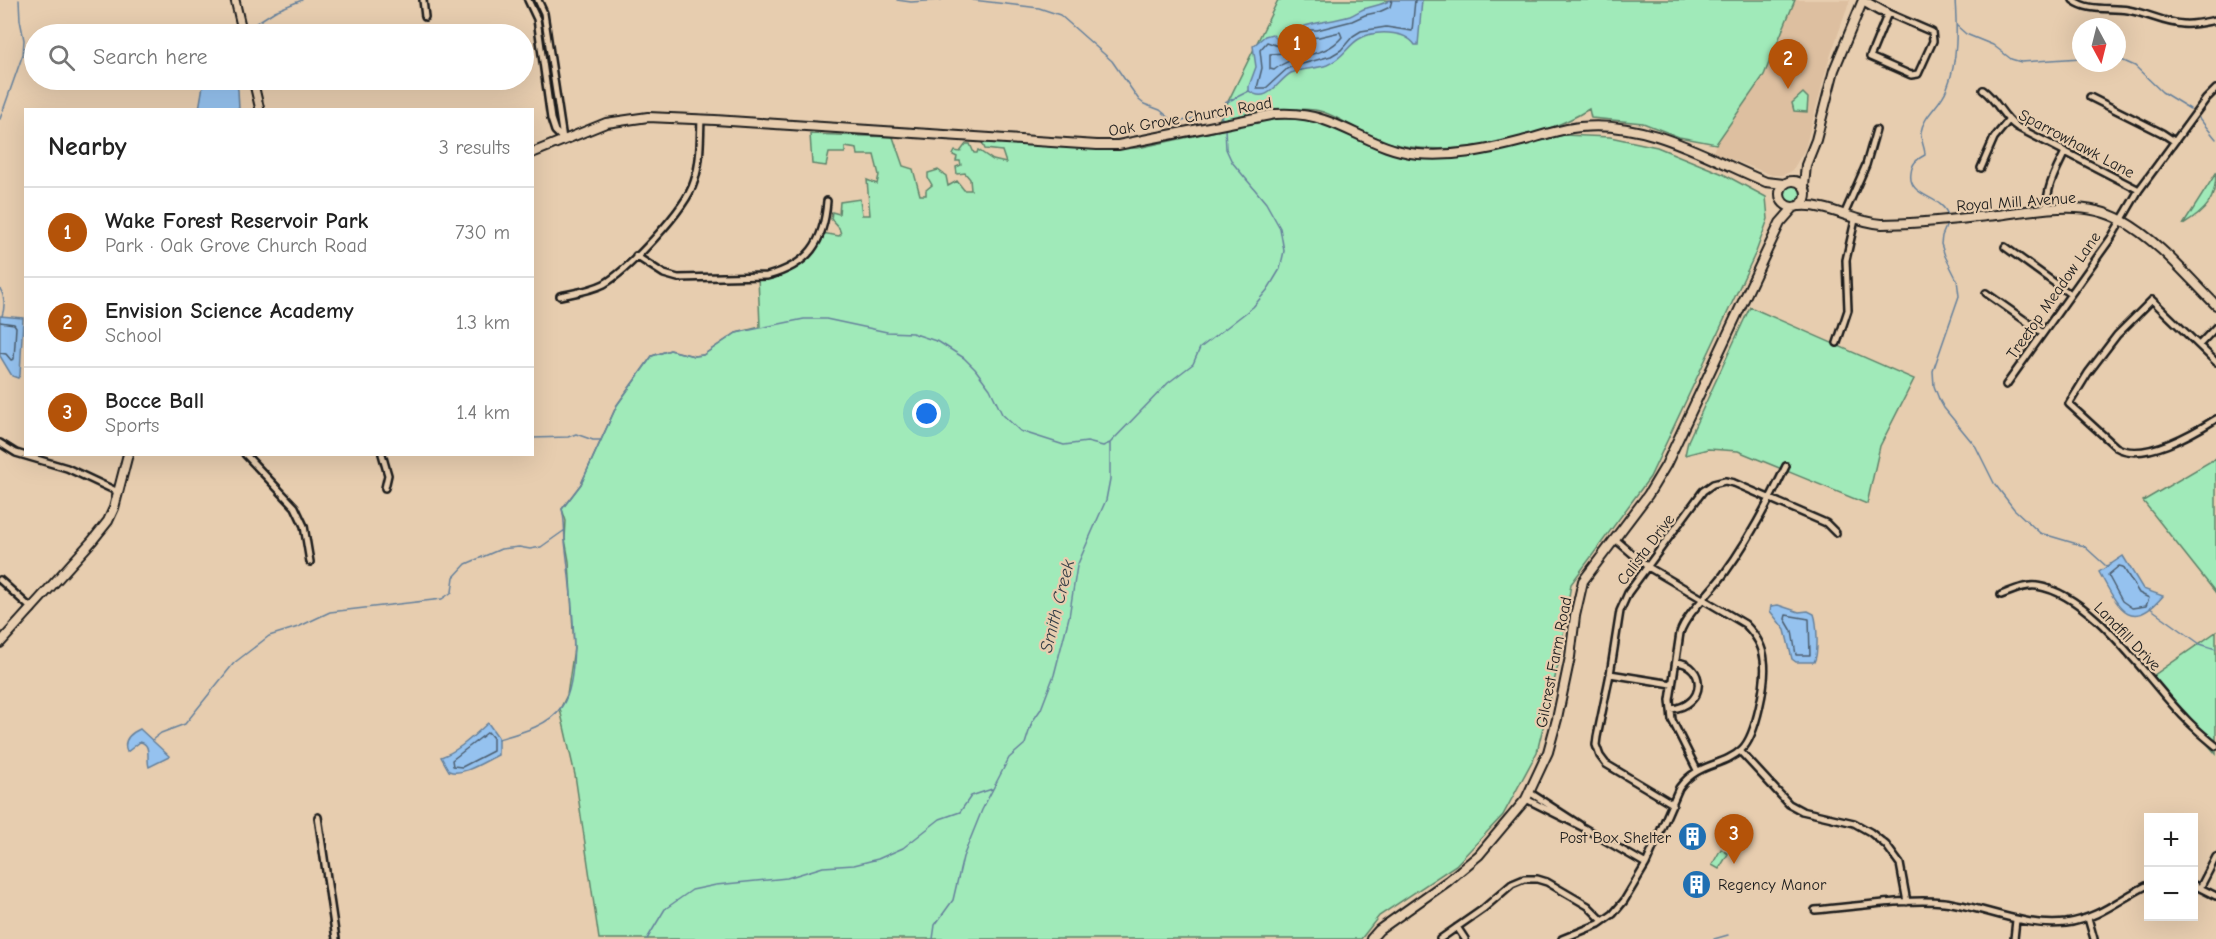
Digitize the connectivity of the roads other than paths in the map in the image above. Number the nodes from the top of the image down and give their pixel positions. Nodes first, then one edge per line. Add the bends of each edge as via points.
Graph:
1 (235, 0) edge
2 (423, 0) edge
3 (528, 0) edge
4 (538, 0) edge
5 (2073, 0) edge
6 (1862, 1) edge
7 (1888, 13) junction
8 (425, 16) dead end
9 (2216, 20) edge
10 (241, 24) edge
11 (553, 70) junction
12 (545, 71) junction
13 (2216, 88) edge
14 (255, 90) edge
15 (1983, 90) dead end
16 (2090, 97) dead end
17 (260, 108) edge
18 (700, 119) junction
19 (2008, 121) junction
20 (1876, 130) dead end
21 (563, 140) junction
22 (2174, 141) junction
23 (534, 152) edge
24 (2065, 152) junction
25 (1806, 165) junction
26 (1981, 168) dead end
27 (1766, 182) junction
28 (1786, 182) junction
29 (1805, 188) junction
30 (2139, 190) junction
31 (1780, 198) junction
32 (827, 201) dead end
33 (1797, 206) junction
34 (1823, 206) junction
35 (2047, 209) junction
36 (1844, 215) junction
37 (1855, 220) junction
38 (2121, 220) junction
39 (1780, 224) junction
40 (2005, 247) dead end
41 (636, 256) junction
42 (1986, 294) dead end
43 (2070, 294) junction
44 (560, 296) dead end
45 (2216, 305) edge
46 (2216, 327) edge
47 (2043, 333) junction
48 (1837, 343) dead end
49 (2199, 345) junction
50 (2216, 362) edge
51 (2006, 385) dead end
52 (2216, 419) edge
53 (0, 443) edge
54 (24, 455) edge
55 (26, 456) edge
56 (128, 456) edge
57 (247, 456) edge
58 (383, 456) edge
59 (1786, 466) dead end
60 (385, 488) dead end
61 (118, 492) junction
62 (1771, 498) junction
63 (1836, 533) dead end
64 (1615, 539) junction
65 (310, 562) dead end
66 (1648, 567) junction
67 (0, 580) edge
68 (2001, 595) dead end
69 (1704, 600) junction
70 (32, 609) junction
71 (0, 643) edge
72 (1676, 662) junction
73 (1610, 674) junction
74 (1672, 684) junction
75 (1671, 709) junction
76 (2216, 746) edge
77 (1740, 751) junction
78 (1697, 770) junction
79 (1527, 796) junction
80 (1673, 804) junction
81 (318, 817) dead end
82 (2216, 857) edge
83 (1646, 864) junction
84 (2144, 887) edge
85 (2200, 888) joint
86 (2216, 896) edge
87 (1907, 902) junction
88 (1815, 910) dead end
89 (2088, 918) junction
90 (2016, 920) junction
91 (1602, 921) junction
92 (1457, 927) junction
93 (336, 939) edge
94 (1371, 939) edge
95 (1440, 939) edge
96 (1465, 939) edge
97 (1562, 939) edge
98 (2014, 939) edge
99 (2094, 939) edge

1 - 10 street
2 - 8 street
3 - 12 street via 537,19
4 - 11 street via 544,13
5 - 9 street via 2090,8 2128,10 2171,23
6 - 7 street
6 - 25 main road via 1834,70
7 - 7 street via 1870,57 1911,75 1918,74 1933,34
11 - 12 street
11 - 21 street
12 - 21 street via 551,119
13 - 22 street, Treetop Meadow Lane
14 - 17 street
15 - 19 street, Sparrowhawk Lane
16 - 22 street
18 - 21 main road, Oak Grove Church Road via 624,119
18 - 27 main road, Oak Grove Church Road via 1097,146 1290,113 1325,120 1403,152 1445,155 1485,150 1571,129 1616,127 1656,135
18 - 41 street via 694,184 679,209
19 - 24 street, Sparrowhawk Lane
19 - 26 street via 1994,138
20 - 36 street
21 - 23 main road, Oak Grove Church Road
22 - 30 street, Treetop Meadow Lane
24 - 30 street, Sparrowhawk Lane
24 - 35 street via 2049,185
25 - 28 main road
25 - 29 main road
27 - 28 main road, Oak Grove Church Road
27 - 31 main road, Oak Grove Church Road
28 - 29 main road via 1797,181
28 - 31 main road via 1780,189
29 - 33 main road via 1805,200
29 - 34 main road, Royal Mill Avenue
30 - 38 street, Treetop Meadow Lane
31 - 33 main road via 1786,206
31 - 39 main road, Gilcrest Farm Road
32 - 41 street via 824,227 813,248 801,261 766,276 678,278
33 - 34 main road, Royal Mill Avenue
33 - 39 main road, Gilcrest Farm Road
34 - 36 main road, Royal Mill Avenue
35 - 37 main road, Royal Mill Avenue via 1882,225
35 - 38 main road, Royal Mill Avenue via 2081,208
36 - 37 main road, Royal Mill Avenue
37 - 48 street via 1846,260 1848,310
38 - 43 street, Treetop Meadow Lane
38 - 45 main road, Royal Mill Avenue via 2149,238
39 - 64 main road, Gilcrest Farm Road via 1666,465
40 - 43 street
41 - 44 street via 605,283
42 - 47 street
43 - 47 street, Treetop Meadow Lane
46 - 49 street
47 - 51 street, Treetop Meadow Lane
49 - 50 street
49 - 52 street via 2152,300 2117,335 2069,404 2123,451 2147,451
53 - 54 street
55 - 61 street via 67,468
56 - 61 main road
57 - 65 street via 295,507 304,526
58 - 60 street via 388,475
59 - 62 street
61 - 70 main road via 108,521
62 - 63 street, Calista Drive via 1826,523
62 - 66 street, Calista Drive via 1734,483 1713,484 1703,491
62 - 69 street via 1746,542
64 - 66 street
64 - 79 main road, Gilcrest Farm Road via 1583,581 1557,719 1548,752
66 - 69 street
66 - 73 street, Calista Drive via 1620,611
67 - 70 street
68 - 76 street, Landfill Drive via 2036,585 2073,601
69 - 72 street via 1682,626
69 - 77 street via 1744,624 1763,652 1765,668 1754,732
70 - 71 main road
72 - 74 street
72 - 75 street via 1693,669 1698,683 1692,701
73 - 74 street
73 - 80 street, Calista Drive via 1597,737 1600,756 1612,769
74 - 75 street
75 - 78 street via 1672,720
77 - 78 street
77 - 87 street via 1789,804 1802,811 1854,823 1886,845 1900,864
78 - 80 street via 1679,788
79 - 83 street via 1569,816
79 - 94 main road, Gilcrest Farm Road via 1479,855
80 - 83 street
81 - 93 street
82 - 85 street
83 - 91 street via 1624,902
84 - 89 street
85 - 86 street
87 - 88 street
87 - 90 street via 1968,906
89 - 90 street via 2052,924
89 - 99 street
90 - 98 street
91 - 92 street via 1588,906 1547,882 1530,878 1512,884
91 - 97 street
92 - 95 street
92 - 96 street

